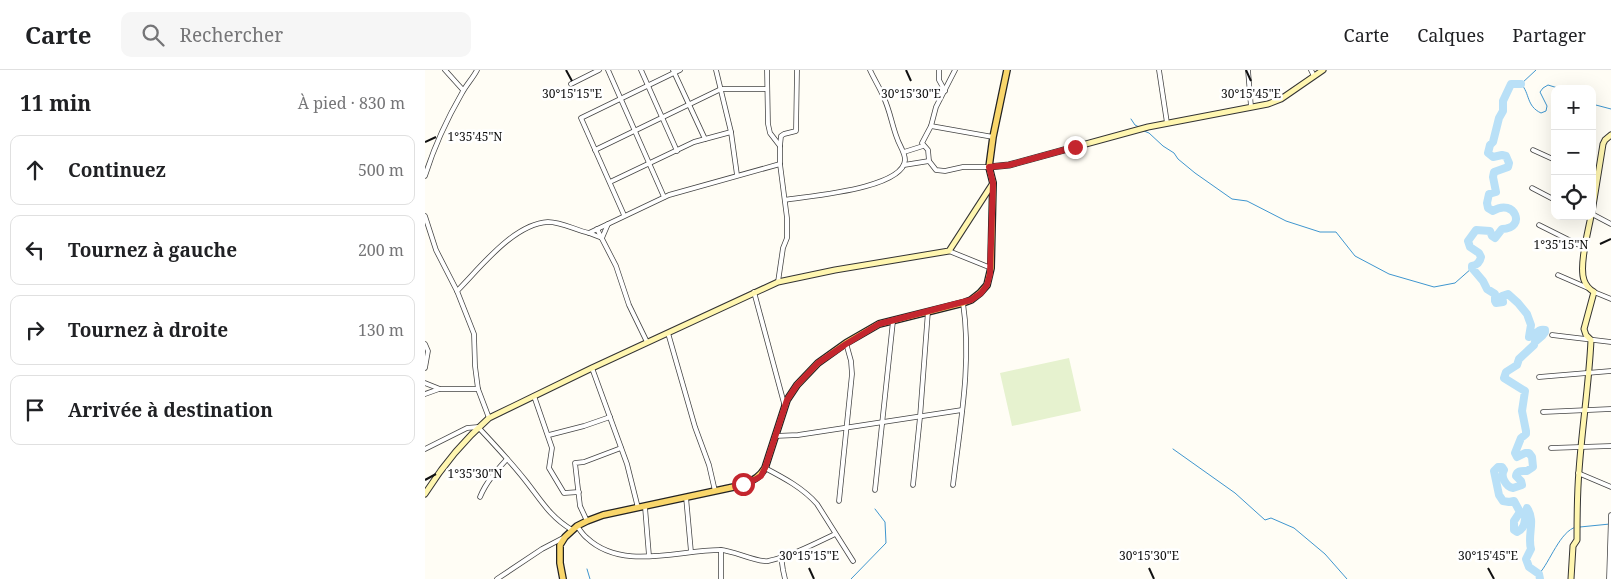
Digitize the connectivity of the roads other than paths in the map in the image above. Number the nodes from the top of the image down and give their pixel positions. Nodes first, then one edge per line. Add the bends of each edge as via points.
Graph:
1 (445, 70) edge
2 (477, 70) edge
3 (599, 70) edge
4 (607, 70) edge
5 (641, 70) edge
6 (680, 70) edge
7 (716, 70) edge
8 (767, 70) edge
9 (797, 70) edge
10 (870, 70) edge
11 (939, 70) edge
12 (955, 70) edge
13 (1007, 70) edge
14 (1159, 70) edge
15 (1248, 70) edge
16 (1311, 70) edge
17 (1323, 70) edge
18 (674, 71) edge
19 (1314, 76) junction
20 (571, 84) dead end
21 (648, 86) junction
22 (721, 89) junction
23 (766, 89) junction
24 (463, 90) junction
25 (945, 91) junction
26 (621, 99) junction
27 (689, 104) junction
28 (1251, 107) junction
29 (662, 118) junction
30 (1167, 123) junction
31 (931, 126) junction
32 (635, 131) junction
33 (731, 132) junction
34 (1611, 135) edge
35 (993, 137) junction
36 (705, 139) junction
37 (779, 146) junction
38 (923, 146) junction
39 (595, 150) junction
40 (1533, 150) dead end
41 (677, 151) junction
42 (904, 152) junction
43 (1551, 158) edge
44 (929, 161) junction
45 (650, 164) junction
46 (780, 164) junction
47 (904, 165) junction
48 (989, 167) junction
49 (737, 175) junction
50 (1596, 175) edge
51 (425, 176) edge
52 (610, 182) junction
53 (993, 183) junction
54 (1532, 188) dead end
55 (664, 197) junction
56 (1551, 198) edge
57 (785, 200) junction
58 (625, 215) junction
59 (425, 216) edge
60 (1596, 217) edge
61 (1590, 220) edge
62 (608, 224) junction
63 (1611, 224) edge
64 (1539, 225) dead end
65 (597, 229) junction
66 (589, 233) junction
67 (602, 238) junction
68 (1585, 248) junction
69 (949, 251) junction
70 (991, 268) junction
71 (1558, 275) dead end
72 (778, 282) junction
73 (1588, 288) junction
74 (457, 291) junction
75 (754, 292) junction
76 (1594, 292) junction
77 (1611, 299) edge
78 (963, 302) junction
79 (928, 311) junction
80 (893, 319) junction
81 (668, 333) junction
82 (1553, 335) dead end
83 (1591, 340) junction
84 (647, 342) junction
85 (1611, 342) edge
86 (425, 344) edge
87 (846, 344) junction
88 (425, 368) edge
89 (592, 368) junction
90 (1611, 372) edge
91 (1590, 373) junction
92 (1539, 377) dead end
93 (425, 383) edge
94 (439, 389) junction
95 (478, 389) junction
96 (425, 394) edge
97 (534, 396) junction
98 (785, 407) junction
99 (1611, 409) edge
100 (962, 410) junction
101 (1584, 411) junction
102 (1543, 412) dead end
103 (610, 417) junction
104 (920, 417) junction
105 (489, 418) junction
106 (883, 422) junction
107 (479, 427) junction
108 (847, 427) junction
109 (549, 435) junction
110 (775, 436) junction
111 (1611, 446) edge
112 (621, 448) junction
113 (1551, 448) dead end
114 (1581, 448) junction
115 (425, 449) edge
116 (507, 459) junction
117 (765, 468) junction
118 (1579, 473) junction
119 (913, 485) dead end
120 (953, 485) dead end
121 (1611, 487) edge
122 (875, 490) dead end
123 (715, 491) junction
124 (579, 492) junction
125 (425, 494) edge
126 (480, 497) dead end
127 (686, 497) junction
128 (839, 501) dead end
129 (641, 507) junction
130 (1611, 515) edge
131 (587, 521) junction
132 (574, 528) junction
133 (835, 534) junction
134 (565, 536) junction
135 (721, 550) junction
136 (691, 552) junction
137 (649, 556) junction
138 (781, 556) junction
139 (853, 561) dead end
140 (497, 579) edge
141 (563, 579) edge
142 (721, 579) edge
143 (785, 579) edge
144 (1571, 579) edge
145 (1609, 579) edge

1 - 24 street
2 - 24 street
3 - 20 street
4 - 26 street
5 - 21 street
6 - 18 street
7 - 22 street
8 - 23 street
9 - 37 street via 796,131 781,136
10 - 42 street
11 - 25 street via 939,80
12 - 25 street
13 - 35 main road
14 - 30 street
15 - 28 street
16 - 19 street
17 - 19 street
18 - 21 street
18 - 27 street
19 - 28 street via 1281,99
21 - 26 street
21 - 29 street
22 - 23 street
22 - 27 street
22 - 33 street
23 - 37 street via 767,124
24 - 51 street
25 - 31 street
26 - 32 street
26 - 39 street via 581,118
27 - 29 street
27 - 36 street
28 - 30 street
29 - 32 street
29 - 41 street
30 - 48 street via 1009,165
31 - 35 street
31 - 38 street via 923,139
32 - 39 street
32 - 45 street
33 - 36 street
33 - 49 street
34 - 50 street via 1603,144
35 - 48 main road
36 - 41 street
37 - 46 street
38 - 42 street
38 - 44 street via 928,150
39 - 52 street
40 - 43 street
41 - 45 street
42 - 47 street
44 - 47 street
44 - 48 street via 936,170 945,171
45 - 52 street
45 - 55 street
46 - 49 street
46 - 57 street
47 - 57 street via 869,186
48 - 53 main road
49 - 55 street
52 - 58 street
53 - 69 street
53 - 70 main road
54 - 56 street
55 - 58 street
57 - 72 street via 787,238
58 - 62 street
59 - 74 street via 436,250
60 - 63 street
61 - 68 street
62 - 65 street
62 - 67 street
64 - 68 street
65 - 66 street
65 - 67 street
66 - 67 street
66 - 74 street via 546,222 530,227 504,243
67 - 84 street via 617,266 629,305
68 - 73 street via 1583,274
69 - 70 street
69 - 72 street
70 - 78 main road via 987,285 981,293
71 - 73 street
72 - 75 street
73 - 76 street
74 - 95 street via 474,334
75 - 81 street
75 - 98 street
76 - 77 street
76 - 83 street via 1584,329
78 - 79 main road
78 - 100 street via 965,377
79 - 80 main road
79 - 104 street
80 - 87 main road
80 - 106 street
81 - 84 street
81 - 123 street
82 - 83 street
83 - 85 street
83 - 91 street
84 - 89 street
86 - 88 street
87 - 98 main road via 818,363 797,385
87 - 108 street via 852,374
89 - 97 street
89 - 103 street
90 - 91 street
91 - 92 street
91 - 101 street
93 - 94 street
94 - 95 street
94 - 96 street
95 - 105 street
97 - 105 street
97 - 109 street
98 - 110 main road
99 - 101 street
100 - 104 street
100 - 120 street
101 - 102 street
101 - 114 street
103 - 109 street
103 - 112 street
104 - 106 street
104 - 119 street
105 - 107 street
106 - 108 street
106 - 122 street
107 - 115 street via 467,428
107 - 116 street
107 - 125 street via 443,466
108 - 110 street
108 - 128 street
109 - 124 street via 553,448 549,468 564,493
110 - 117 main road
111 - 114 street
112 - 124 street via 584,462 575,462
112 - 129 street
113 - 114 street
114 - 118 street
116 - 126 street
116 - 132 street via 549,514 561,524
117 - 123 main road via 756,479
117 - 133 street via 810,496
118 - 121 street
118 - 144 street via 1577,540 1573,546
123 - 127 main road
124 - 131 street via 580,506
127 - 129 main road
127 - 136 street
129 - 131 main road
129 - 137 street
130 - 145 street
131 - 132 main road
132 - 134 main road
132 - 137 street via 604,549
133 - 138 street
133 - 139 street
134 - 140 street
134 - 141 main road via 560,545
135 - 136 street
135 - 138 street via 766,562
135 - 142 street
136 - 137 street
138 - 143 street

